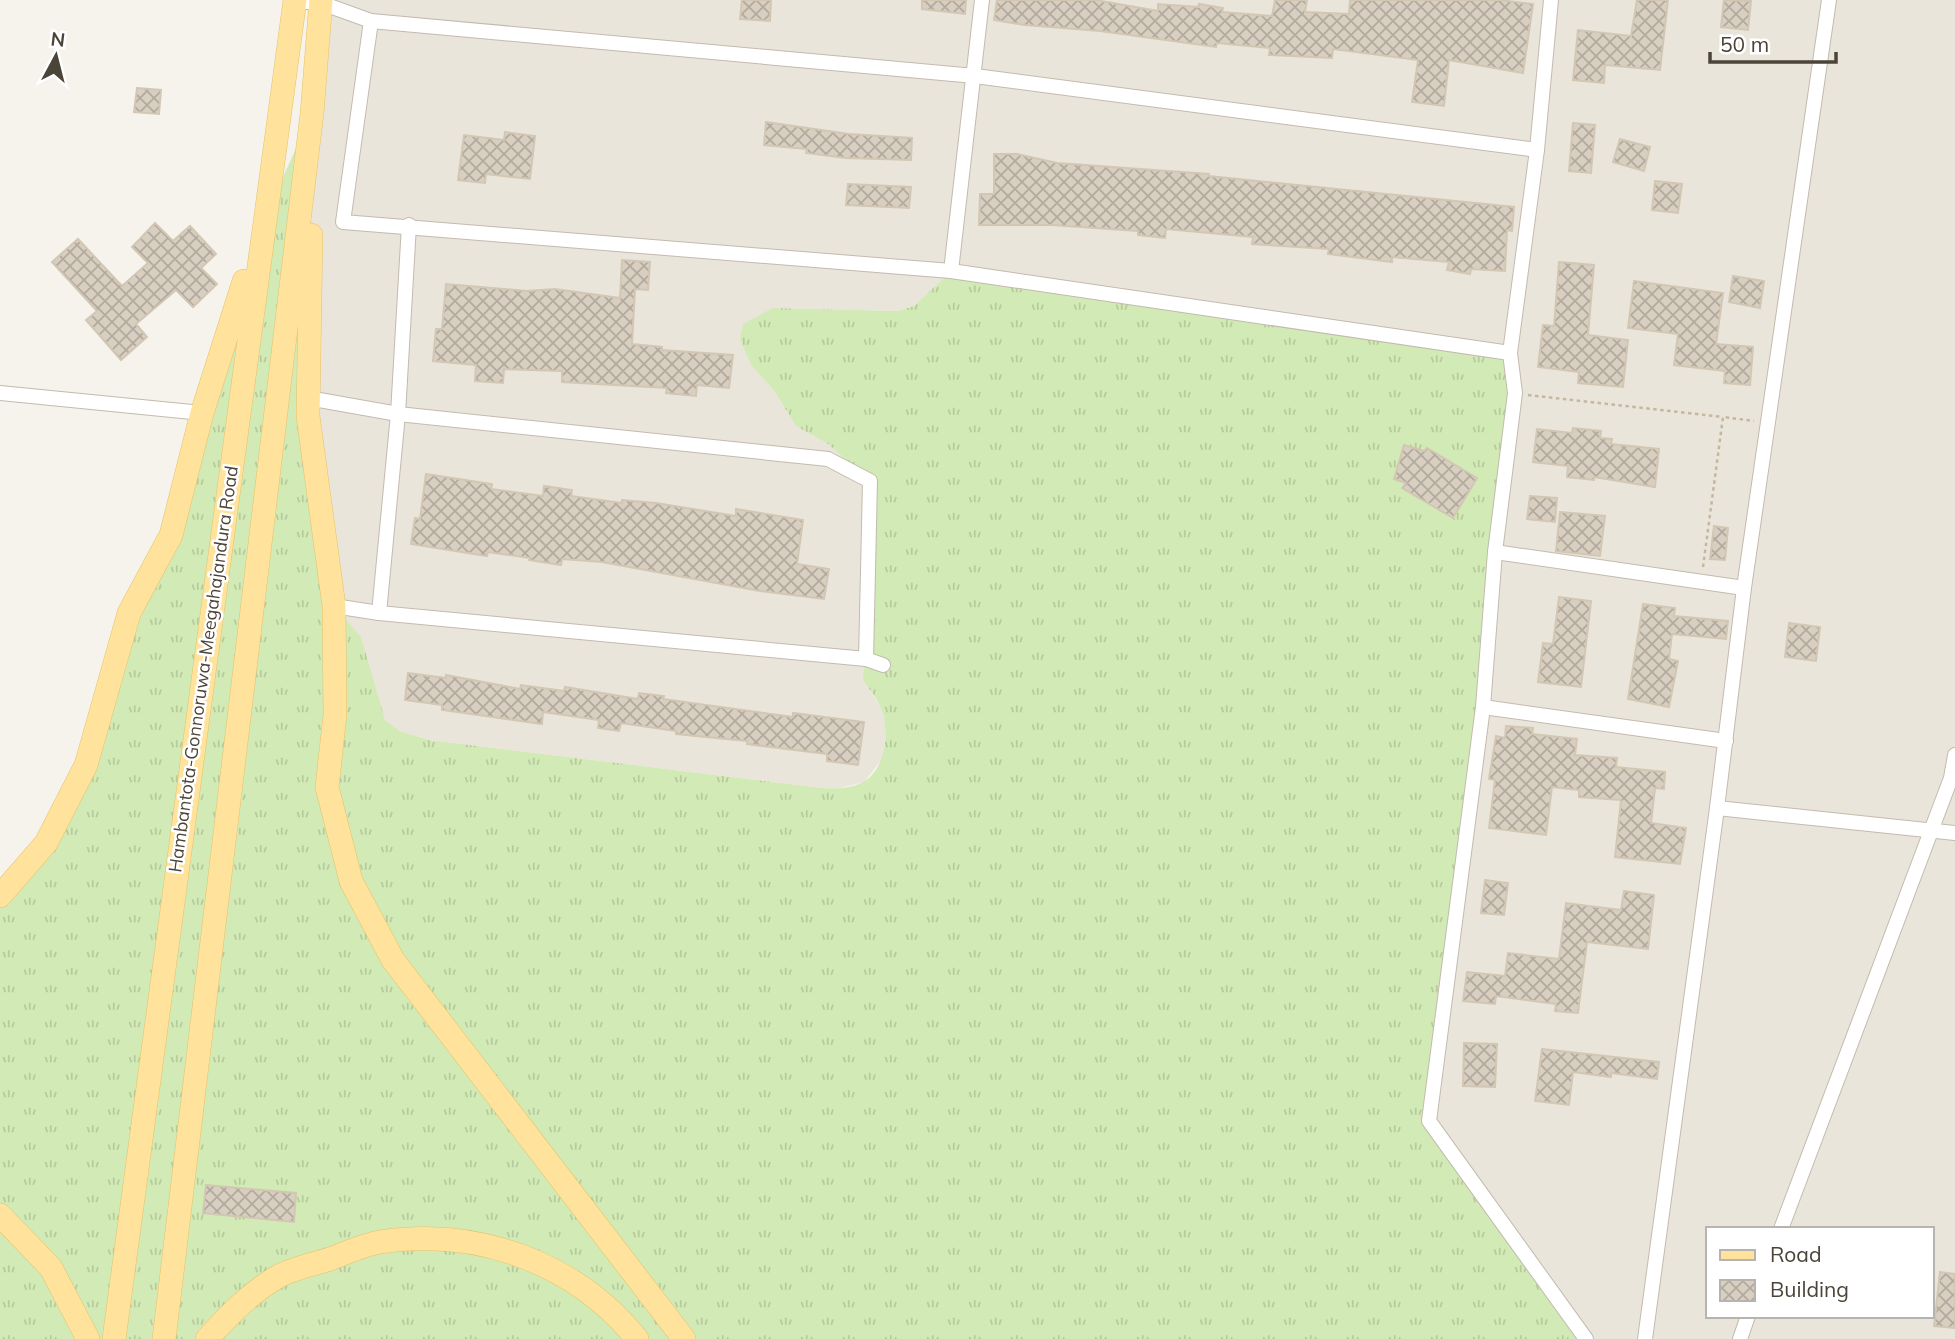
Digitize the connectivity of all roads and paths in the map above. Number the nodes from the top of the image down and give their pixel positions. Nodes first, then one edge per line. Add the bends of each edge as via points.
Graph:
1 (982, 0) edge
2 (1551, 0) edge
3 (1829, 0) edge
4 (295, 1) edge
5 (321, 2) edge
6 (371, 21) junction
7 (975, 76) junction
8 (312, 113) junction
9 (1536, 150) junction
10 (263, 221) junction
11 (409, 225) junction
12 (951, 271) junction
13 (1510, 353) junction
14 (0, 393) edge
15 (1515, 393) junction
16 (308, 398) junction
17 (202, 413) junction
18 (398, 414) junction
19 (1723, 417) junction
20 (1767, 423) junction
21 (1495, 552) junction
22 (1702, 581) junction
23 (1744, 589) junction
24 (334, 606) junction
25 (379, 613) junction
26 (866, 659) junction
27 (883, 665) dead end
28 (1483, 707) junction
29 (1726, 741) junction
30 (1955, 755) edge
31 (1717, 808) junction
32 (1929, 831) junction
33 (1955, 833) edge
34 (0, 895) edge
35 (0, 1215) edge
36 (1782, 1227) edge
37 (1747, 1318) edge
38 (88, 1339) edge
39 (114, 1339) edge
40 (164, 1339) edge
41 (207, 1339) edge
42 (637, 1339) edge
43 (684, 1339) edge
44 (1586, 1339) edge
45 (1646, 1339) edge
46 (1740, 1339) edge

1 - 7 street
2 - 9 street
3 - 20 street
4 - 5 street
4 - 10 main road, Hambantota-Gonnoruwa-Meegahajandura Road
5 - 6 street
5 - 8 main road
6 - 7 street
6 - 11 street via 343,222
7 - 9 street
7 - 12 street
8 - 16 main road
8 - 40 main road
9 - 13 street
10 - 17 main road
10 - 39 main road, Hambantota-Gonnoruwa-Meegahajandura Road
11 - 12 street
11 - 18 street
12 - 13 street
13 - 15 street
14 - 17 street
15 - 19 path
15 - 21 street
16 - 18 street
16 - 24 main road
17 - 34 main road via 171,535 129,613 86,765 46,843
18 - 25 street
18 - 26 street via 828,459 870,481
19 - 20 path
19 - 22 path
20 - 23 street
21 - 22 street
21 - 28 street
22 - 23 street
23 - 29 street
24 - 25 street
24 - 43 main road via 335,715 327,788 352,881 393,960
25 - 26 street
26 - 27 street
28 - 29 street
28 - 44 street via 1429,1121
29 - 31 street
30 - 32 street via 1951,778
31 - 32 street
31 - 45 street
32 - 33 street
32 - 36 street
35 - 38 main road via 51,1268
37 - 46 street
41 - 42 main road via 243,1301 281,1276 377,1242 422,1237 516,1252 571,1278 620,1317

